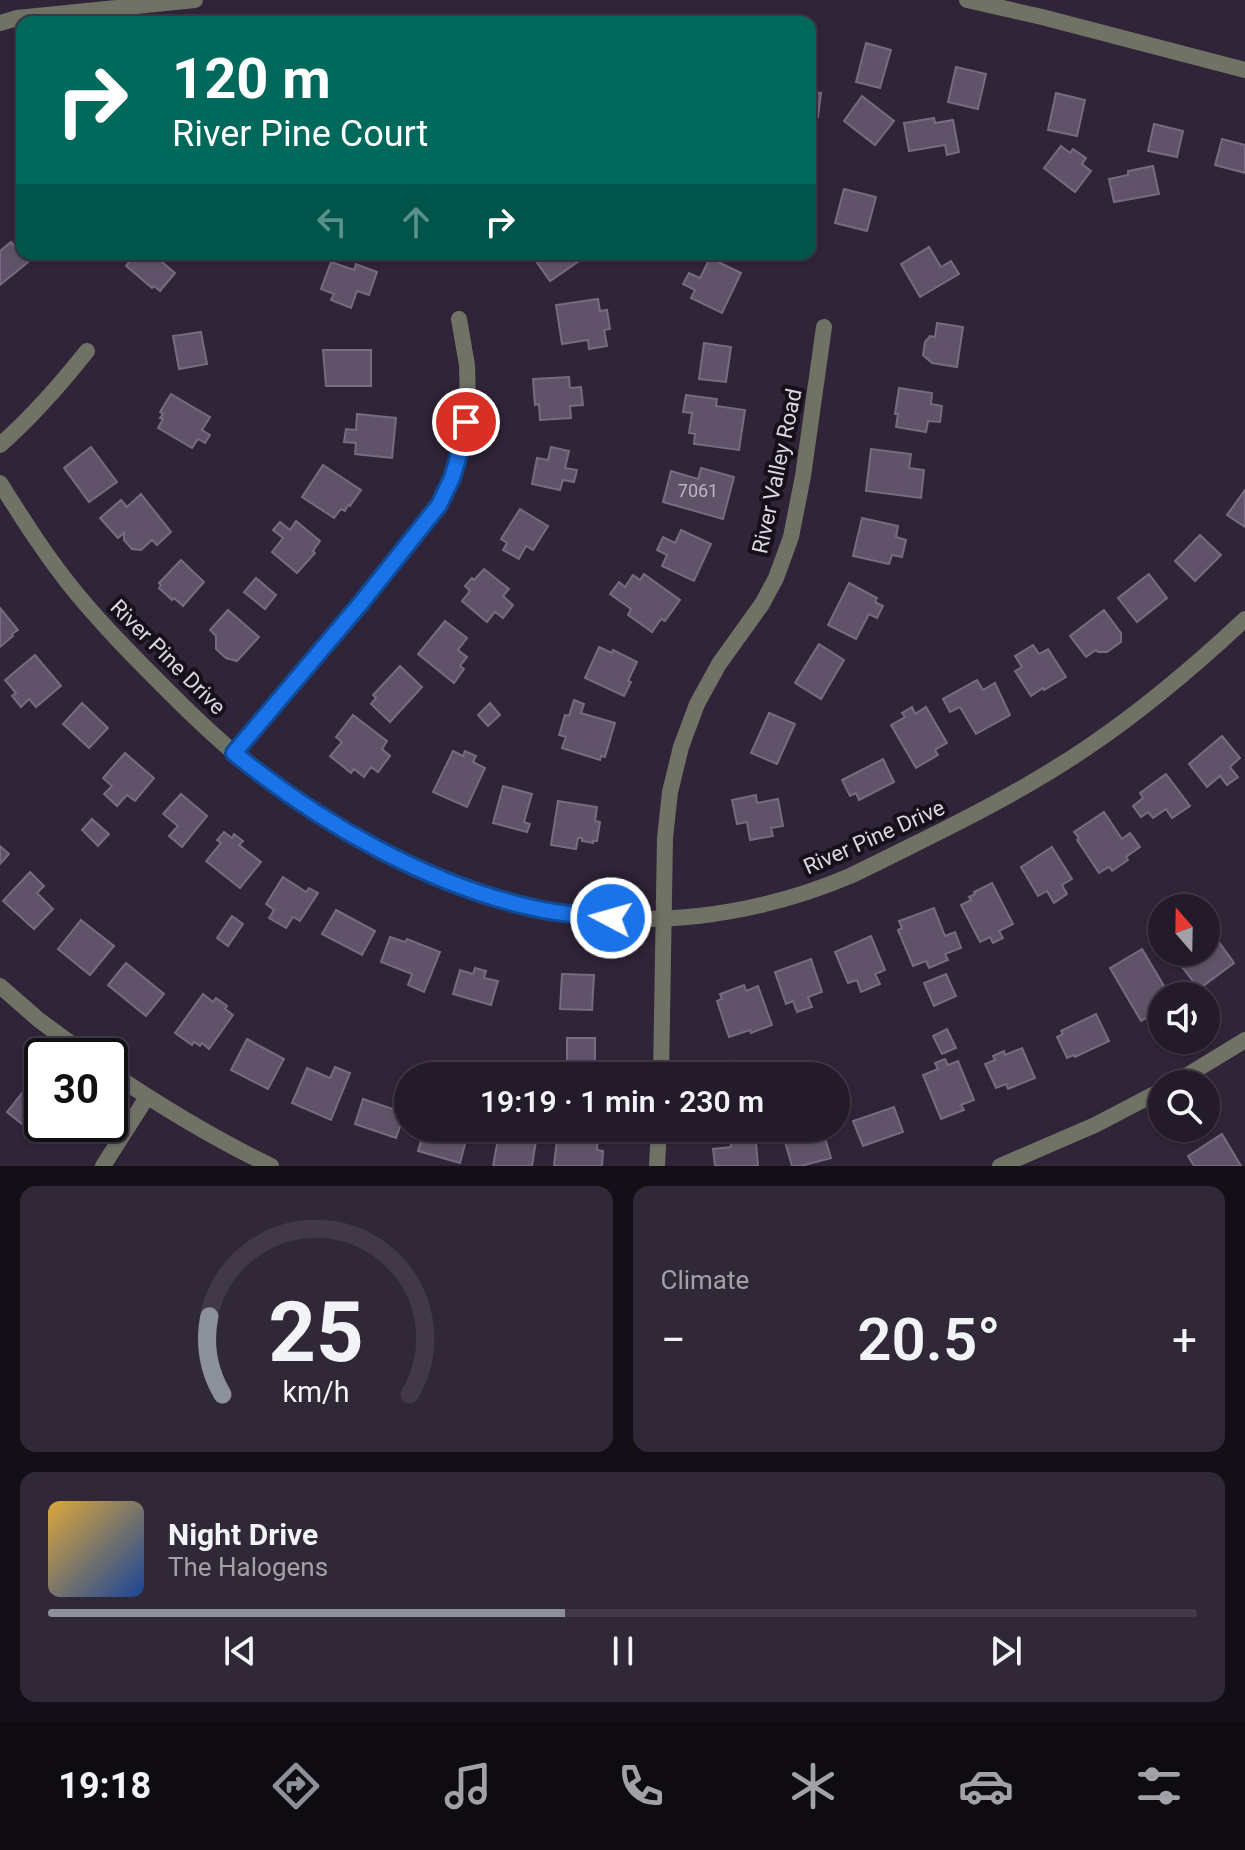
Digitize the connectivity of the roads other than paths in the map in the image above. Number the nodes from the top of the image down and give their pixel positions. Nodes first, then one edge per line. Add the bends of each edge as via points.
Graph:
1 (195, 0) edge
2 (967, 0) edge
3 (37, 16) edge
4 (1245, 70) edge
5 (459, 319) dead end
6 (824, 327) dead end
7 (87, 351) dead end
8 (0, 445) edge
9 (0, 483) edge
10 (1245, 619) edge
11 (234, 753) junction
12 (664, 918) junction
13 (0, 986) edge
14 (64, 1038) edge
15 (1245, 1040) edge
16 (661, 1062) edge
17 (1196, 1070) edge
18 (128, 1084) edge
19 (147, 1097) junction
20 (1148, 1097) edge
21 (658, 1142) edge
22 (103, 1166) edge
23 (271, 1166) edge
24 (657, 1166) edge
25 (1000, 1166) edge

1 - 3 street
2 - 4 street
5 - 11 street via 468,403 463,441 439,505
6 - 12 street, River Valley Road via 791,537 762,604 697,704 681,747 665,838
7 - 8 street via 55,393
9 - 11 street, River Pine Drive via 77,594 126,650
10 - 12 street, River Pine Drive via 1089,747 950,827 848,877 796,895 743,909
11 - 12 street, River Pine Drive via 354,837 460,885 557,913
12 - 16 street, River Valley Road
13 - 14 street
15 - 17 street
18 - 19 street
19 - 22 street
19 - 23 street
20 - 25 street
21 - 24 street

